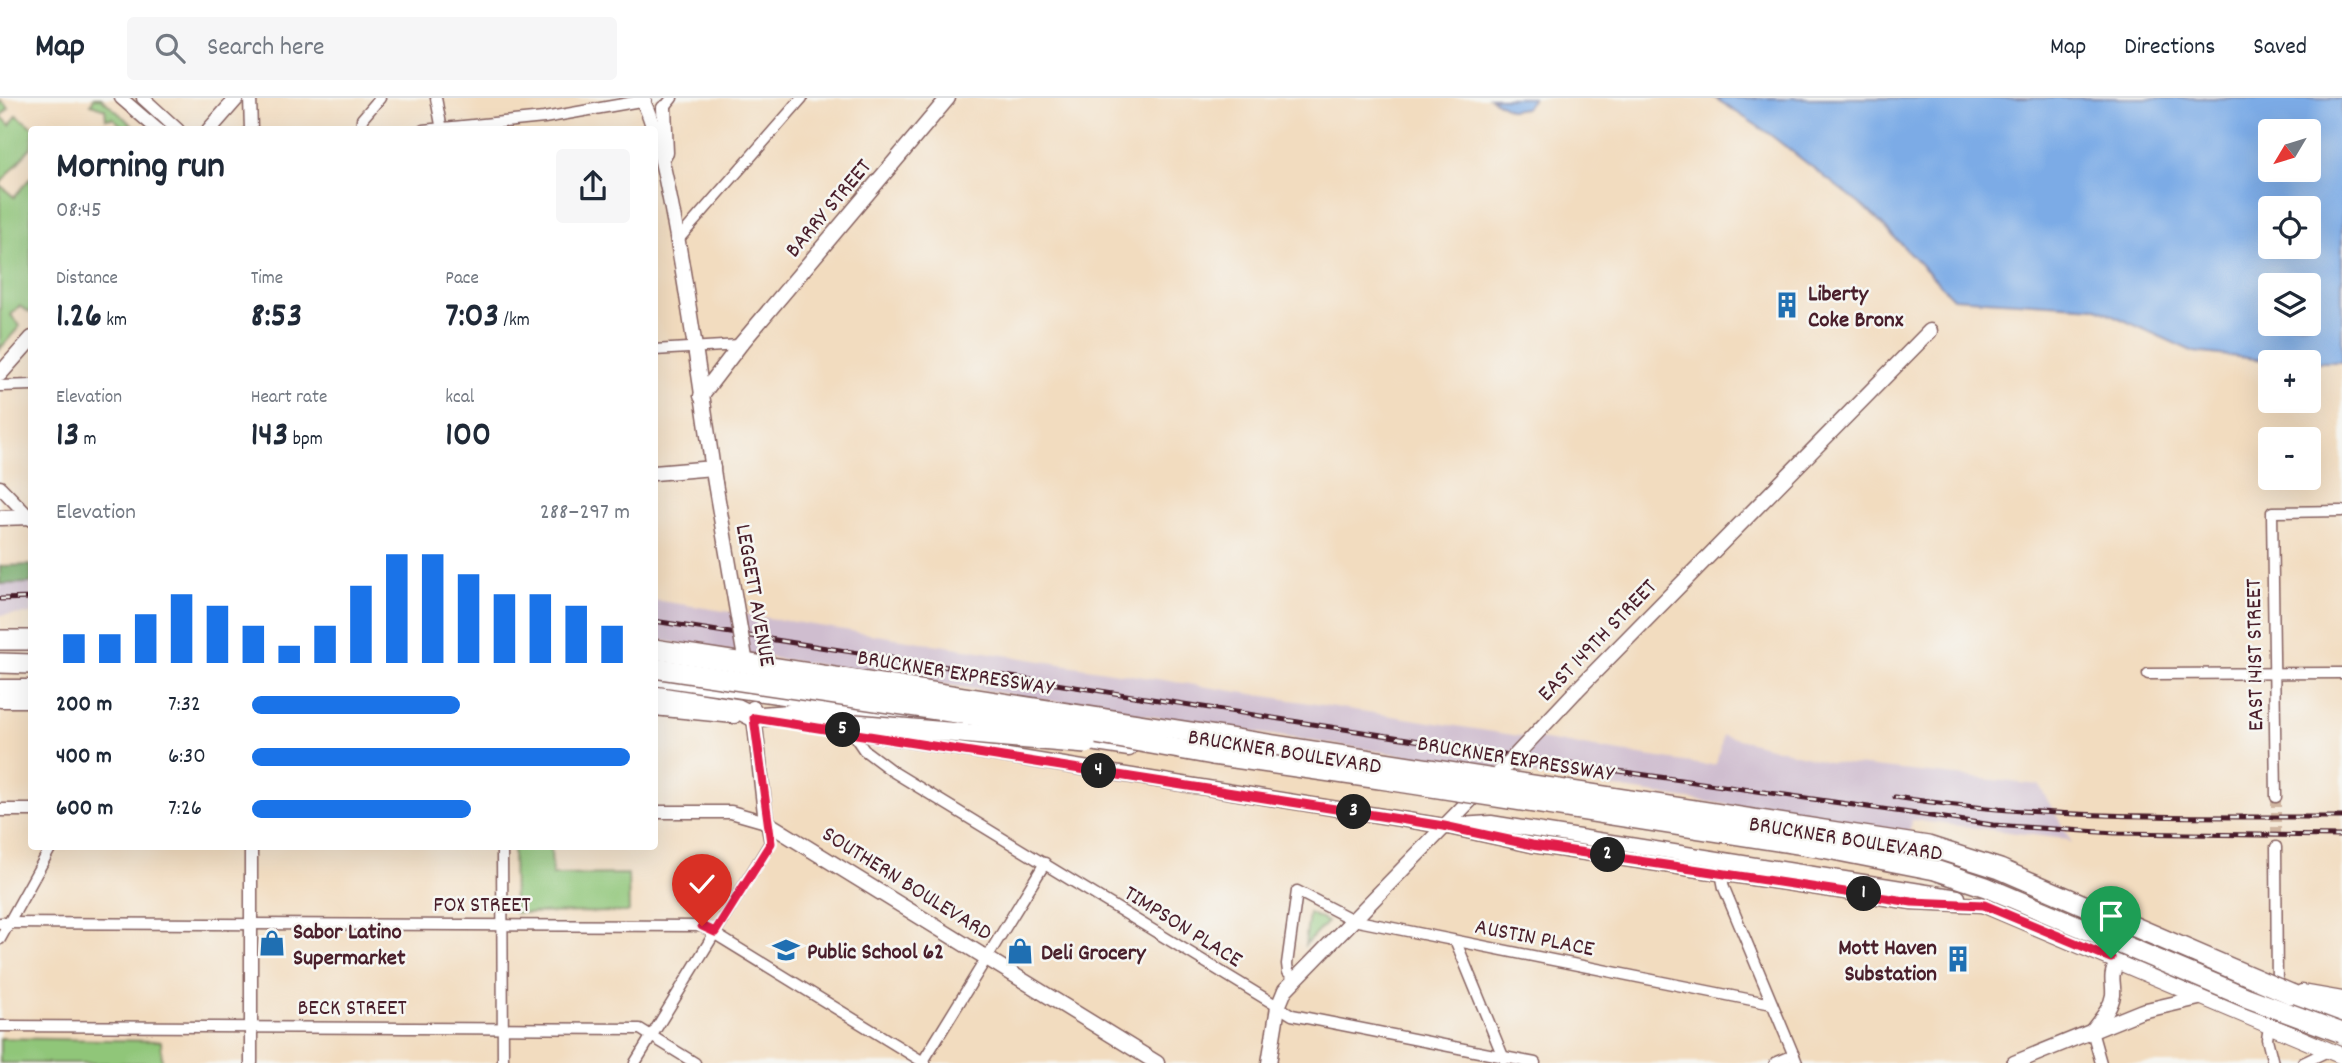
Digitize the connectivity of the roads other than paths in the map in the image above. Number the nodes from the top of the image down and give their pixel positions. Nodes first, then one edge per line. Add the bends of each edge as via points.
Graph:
1 (121, 98) edge
2 (143, 98) edge
3 (237, 98) edge
4 (250, 98) edge
5 (380, 98) edge
6 (436, 98) edge
7 (802, 98) edge
8 (948, 98) edge
9 (644, 99) edge
10 (668, 103) edge
11 (545, 124) edge
12 (153, 126) edge
13 (174, 126) edge
14 (212, 126) edge
15 (251, 126) edge
16 (361, 126) edge
17 (442, 126) edge
18 (494, 126) edge
19 (651, 126) edge
20 (658, 150) edge
21 (664, 172) junction
22 (676, 242) junction
23 (1930, 331) dead end
24 (28, 342) edge
25 (740, 345) junction
26 (695, 349) junction
27 (658, 350) edge
28 (0, 374) edge
29 (28, 385) edge
30 (0, 386) edge
31 (701, 397) junction
32 (713, 468) junction
33 (658, 473) edge
34 (0, 487) edge
35 (2342, 511) edge
36 (28, 515) edge
37 (0, 518) edge
38 (28, 518) edge
39 (0, 640) edge
40 (28, 640) edge
41 (0, 648) edge
42 (28, 649) edge
43 (658, 650) edge
44 (658, 659) edge
45 (0, 663) edge
46 (28, 664) edge
47 (746, 665) junction
48 (0, 669) edge
49 (28, 669) edge
50 (658, 669) edge
51 (2274, 673) junction
52 (2342, 673) edge
53 (2148, 674) dead end
54 (658, 679) edge
55 (0, 687) edge
56 (28, 687) edge
57 (751, 695) junction
58 (658, 697) edge
59 (0, 700) edge
60 (28, 700) edge
61 (658, 708) edge
62 (754, 718) junction
63 (853, 728) junction
64 (1213, 755) junction
65 (1481, 789) junction
66 (2276, 797) tunnel mouth
67 (1469, 801) junction
68 (0, 810) edge
69 (28, 810) edge
70 (658, 811) edge
71 (766, 822) junction
72 (1444, 826) junction
73 (1763, 830) junction
74 (2276, 847) tunnel mouth
75 (49, 850) edge
76 (251, 850) edge
77 (502, 850) edge
78 (1823, 857) junction
79 (1045, 863) junction
80 (1721, 873) junction
81 (1985, 884) junction
82 (2037, 890) junction
83 (1984, 905) junction
84 (1353, 920) junction
85 (4, 923) edge
86 (251, 924) junction
87 (503, 924) junction
88 (715, 932) junction
89 (0, 939) edge
90 (1456, 942) junction
91 (2152, 949) junction
92 (987, 958) junction
93 (2117, 961) junction
94 (1295, 979) junction
95 (2281, 994) junction
96 (2203, 997) junction
97 (2342, 1001) edge
98 (1772, 1004) junction
99 (1278, 1007) junction
100 (2342, 1015) edge
101 (0, 1026) edge
102 (2342, 1026) edge
103 (251, 1027) junction
104 (504, 1027) junction
105 (2269, 1027) junction
106 (2092, 1031) junction
107 (2342, 1033) edge
108 (651, 1036) junction
109 (2335, 1053) edge
110 (1795, 1059) edge
111 (1504, 1060) edge
112 (923, 1062) edge
113 (251, 1063) edge
114 (503, 1063) edge
115 (635, 1063) edge
116 (695, 1063) edge
117 (1157, 1063) edge
118 (1269, 1063) edge
119 (1535, 1063) edge
120 (1775, 1063) edge
121 (2014, 1063) edge
122 (2101, 1063) edge
123 (2273, 1063) edge
124 (2303, 1063) edge

1 - 12 street
2 - 13 street
3 - 14 main road
4 - 15 street
5 - 16 street
6 - 17 street
7 - 22 street
8 - 25 main road, BARRY STREET
9 - 11 street
9 - 19 main road, LEGGETT AVENUE
10 - 21 main road
11 - 18 street
20 - 21 main road, LEGGETT AVENUE
21 - 22 main road, LEGGETT AVENUE
22 - 26 main road, LEGGETT AVENUE
23 - 65 main road, EAST 149TH STREET, bridge
24 - 28 main road
25 - 26 street
25 - 31 main road, BARRY STREET
26 - 27 street
26 - 31 main road, LEGGETT AVENUE
29 - 30 street
31 - 32 main road, LEGGETT AVENUE
32 - 33 main road
32 - 47 main road, LEGGETT AVENUE, bridge
34 - 36 street
35 - 51 street, EAST 141ST STREET via 2272,512
37 - 38 main road
39 - 40 highway
41 - 42 main road
43 - 95 highway, BRUCKNER EXPRESSWAY, bridge via 1928,846 2000,869
44 - 47 main road, BRUCKNER BOULEVARD
45 - 46 highway
47 - 57 main road, LEGGETT AVENUE
47 - 65 main road, BRUCKNER BOULEVARD
48 - 49 main road
50 - 64 highway, BRUCKNER EXPRESSWAY, bridge
51 - 52 street
51 - 53 street
51 - 66 street, EAST 141ST STREET
54 - 57 main road, BRUCKNER BOULEVARD
55 - 56 main road
57 - 62 main road, LEGGETT AVENUE
57 - 67 main road, BRUCKNER BOULEVARD
58 - 62 highway via 738,709
59 - 60 main road
61 - 62 main road
62 - 63 highway via 796,714
62 - 71 main road, LEGGETT AVENUE
63 - 64 highway, bridge
63 - 72 main road, BRUCKNER BOULEVARD
63 - 79 street, TIMPSON PLACE via 864,750 892,771
64 - 107 highway, BRUCKNER EXPRESSWAY, bridge via 1823,848 1935,870
65 - 67 main road, EAST 149TH STREET
65 - 73 main road, BRUCKNER BOULEVARD
67 - 72 main road, EAST 149TH STREET
67 - 78 main road, BRUCKNER BOULEVARD
68 - 69 street
70 - 71 street, SOUTHERN BOULEVARD via 731,812
71 - 88 street, LEGGETT AVENUE via 771,843
71 - 92 main road, SOUTHERN BOULEVARD
72 - 80 main road, BRUCKNER BOULEVARD via 1510,841
72 - 83 main road, BRUCKNER BOULEVARD via 1492,823 1915,888
72 - 84 main road, EAST 149TH STREET
73 - 78 main road
73 - 82 main road, BRUCKNER BOULEVARD via 1951,859
74 - 95 street
75 - 85 street
76 - 86 street
77 - 87 street
78 - 81 main road, BRUCKNER BOULEVARD
79 - 92 street
79 - 99 street, TIMPSON PLACE
80 - 83 main road, BRUCKNER BOULEVARD via 1912,902
80 - 98 street
81 - 82 main road via 2004,882
81 - 91 main road, BRUCKNER BOULEVARD via 2020,893
82 - 95 main road, BRUCKNER BOULEVARD
83 - 93 main road, BRUCKNER BOULEVARD
84 - 90 street, AUSTIN PLACE
84 - 94 main road, EAST 149TH STREET
84 - 94 street, AUSTIN PLACE via 1297,891 1287,964
85 - 86 street, FOX STREET
85 - 89 street
86 - 87 street, FOX STREET
86 - 103 street
87 - 88 street, FOX STREET via 702,926
87 - 104 street
88 - 108 street, LEGGETT AVENUE
88 - 112 street, FOX STREET
90 - 98 street, AUSTIN PLACE
90 - 111 street
91 - 93 main road
91 - 95 main road, BRUCKNER BOULEVARD
92 - 112 street
92 - 117 main road, SOUTHERN BOULEVARD
93 - 96 main road, BRUCKNER BOULEVARD
93 - 106 main road via 2110,979 2113,996
94 - 99 main road, EAST 149TH STREET
95 - 97 highway
95 - 100 highway, BRUCKNER EXPRESSWAY
95 - 102 main road, BRUCKNER BOULEVARD
95 - 105 street
96 - 105 main road, BRUCKNER BOULEVARD
96 - 106 main road via 2150,1009
98 - 110 street
99 - 111 street, TIMPSON PLACE via 1292,1015
99 - 118 main road, EAST 149TH STREET
101 - 103 street, BECK STREET
103 - 104 street, BECK STREET
103 - 113 street
104 - 108 street, BECK STREET via 640,1029
104 - 114 street
105 - 109 main road, BRUCKNER BOULEVARD
105 - 123 street
106 - 121 main road
106 - 122 street
108 - 115 street, LEGGETT AVENUE
108 - 116 street, BECK STREET
109 - 124 street
110 - 120 street
111 - 119 street, TIMPSON PLACE

